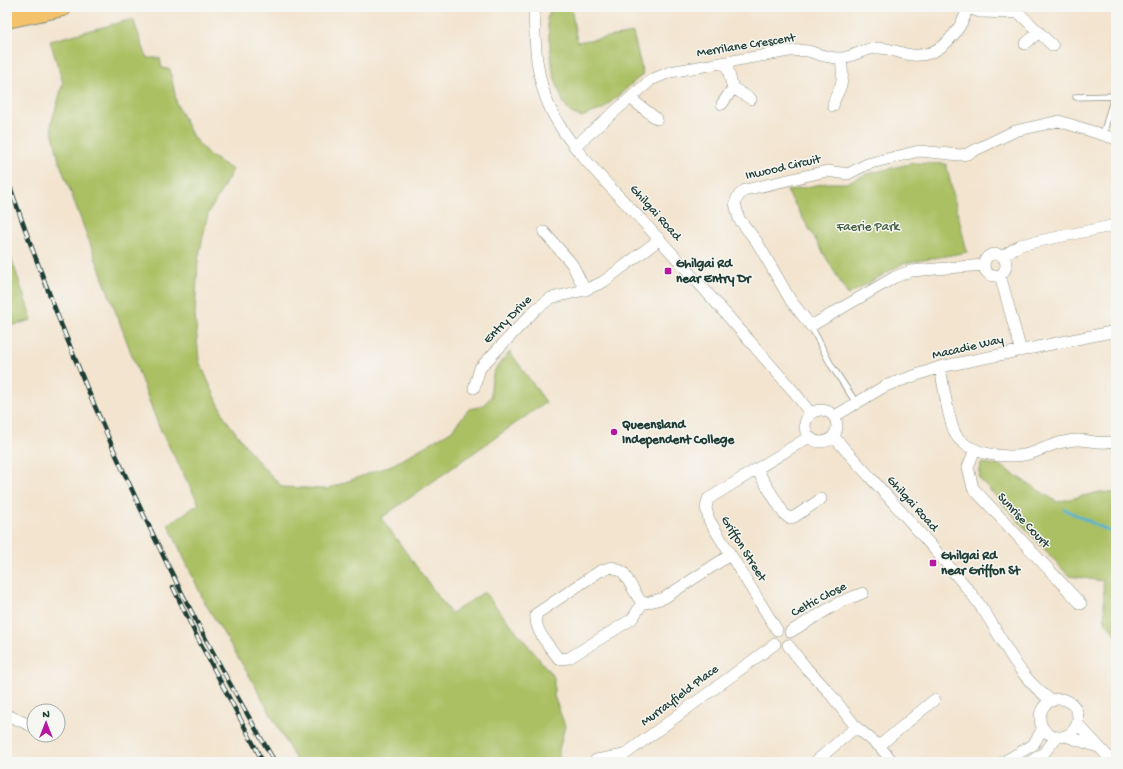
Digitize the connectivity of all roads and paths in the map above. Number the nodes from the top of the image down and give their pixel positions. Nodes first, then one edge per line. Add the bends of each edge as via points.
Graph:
1 (63, 7) edge
2 (534, 7) edge
3 (968, 8) edge
4 (7, 18) edge
5 (1039, 32) junction
6 (1025, 44) dead end
7 (1053, 46) dead end
8 (841, 58) junction
9 (726, 63) junction
10 (733, 88) junction
11 (1076, 97) dead end
12 (1115, 97) edge
13 (630, 98) junction
14 (751, 99) dead end
15 (722, 104) dead end
16 (833, 106) dead end
17 (657, 119) dead end
18 (1103, 135) junction
19 (1116, 139) edge
20 (575, 146) junction
21 (1116, 225) edge
22 (544, 232) dead end
23 (660, 239) junction
24 (1003, 256) junction
25 (984, 265) junction
26 (1000, 274) junction
27 (585, 290) junction
28 (811, 326) junction
29 (1116, 331) edge
30 (1021, 351) junction
31 (940, 368) junction
32 (474, 388) dead end
33 (857, 404) junction
34 (810, 413) junction
35 (835, 416) junction
36 (834, 436) junction
37 (809, 437) junction
38 (1116, 441) edge
39 (975, 449) junction
40 (757, 470) junction
41 (821, 500) dead end
42 (730, 555) junction
43 (863, 593) dead end
44 (642, 604) junction
45 (1081, 604) dead end
46 (778, 630) junction
47 (790, 632) junction
48 (776, 644) junction
49 (788, 645) junction
50 (934, 700) dead end
51 (1048, 704) junction
52 (7, 715) edge
53 (26, 723) edge
54 (1078, 723) junction
55 (856, 727) junction
56 (1043, 728) junction
57 (1062, 737) junction
58 (879, 746) junction
59 (1098, 748) junction
60 (596, 760) dead end
61 (815, 762) edge
62 (893, 762) edge
63 (1003, 762) edge
64 (1030, 762) edge
65 (1113, 762) edge

1 - 4 main road
2 - 20 street, Ghilgai Road via 536,56 542,87 555,119
3 - 5 street via 980,12 1019,13
3 - 8 street, Merrilane Crescent via 951,39 937,51 913,55 870,48
5 - 6 street
5 - 7 street
8 - 9 street, Merrilane Crescent via 806,51 789,51
8 - 16 street via 841,87
9 - 10 street
9 - 13 street, Merrilane Crescent via 670,72 651,80
10 - 14 street
10 - 15 street
11 - 12 lane
12 - 18 lane
13 - 17 street
13 - 20 street, Merrilane Crescent
18 - 19 street, Inwood Circuit
18 - 28 street, Inwood Circuit via 1059,121 1015,131 960,156 919,151 867,164 848,174 827,171 745,190 735,203 738,219 757,242 791,302
20 - 23 street, Ghilgai Road
21 - 24 street via 1020,245
22 - 27 street via 572,264
23 - 27 street, Entry Drive via 603,282
23 - 34 street, Ghilgai Road
24 - 25 street via 991,254
24 - 26 street via 1006,265
25 - 26 street via 991,275
25 - 28 street via 911,271
26 - 30 street
27 - 32 street, Entry Drive via 551,298 536,309 480,368
28 - 33 lane via 831,365
29 - 30 street, Macadie Way
30 - 31 street, Macadie Way
31 - 33 street, Macadie Way via 885,386
31 - 39 street via 953,428 958,438
33 - 35 street, Macadie Way
34 - 35 street via 825,410
34 - 37 street via 804,424
35 - 36 street via 838,425
36 - 37 street via 826,442
36 - 51 street, Ghilgai Road via 945,561 975,599 1008,652
37 - 40 street, Griffon Street
38 - 39 street via 1098,444 1077,440 1026,455 1009,457
39 - 45 street, Sunrise Court via 968,467 973,488
40 - 41 street via 789,518
40 - 42 street, Griffon Street via 708,499 706,508 709,520
42 - 44 street via 664,598
42 - 46 street, Griffon Street
43 - 47 street, Celtic Close via 840,602
44 - 44 street via 623,572 612,567 600,571 536,614 535,621 546,642 559,658 569,658 632,619
46 - 47 street
46 - 48 street via 773,637
47 - 49 street via 791,640
48 - 49 street via 782,647
48 - 60 street, Murrayfield Place via 624,755
49 - 55 street
50 - 58 street
51 - 54 street via 1064,700 1074,706
51 - 56 street via 1040,718
52 - 53 street
54 - 57 street via 1075,729
54 - 59 street
55 - 58 street
55 - 61 street
56 - 57 street via 1051,736
56 - 63 street via 1033,745
57 - 59 street
57 - 64 street
58 - 62 street
59 - 65 street

